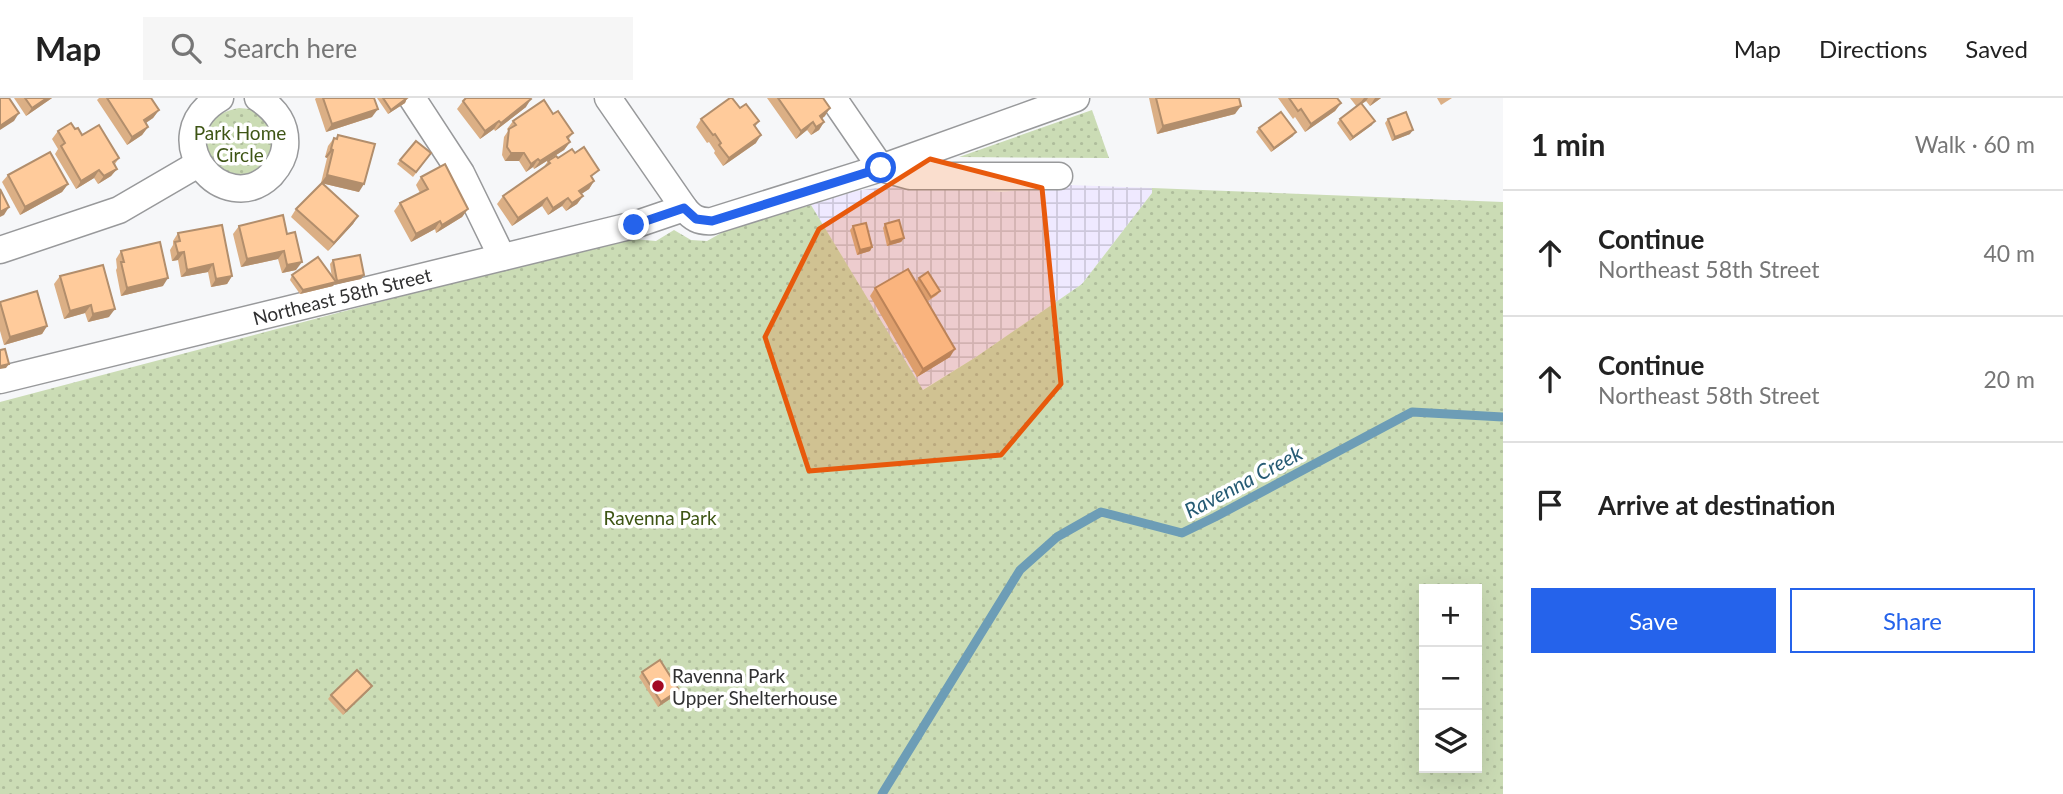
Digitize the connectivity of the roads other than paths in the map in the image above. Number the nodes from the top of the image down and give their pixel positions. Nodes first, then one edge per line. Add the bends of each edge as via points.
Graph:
1 (258, 98) edge
2 (412, 98) edge
3 (608, 98) edge
4 (833, 98) edge
5 (1076, 98) edge
6 (212, 100) edge
7 (198, 164) junction
8 (881, 168) junction
9 (1059, 176) dead end
10 (694, 215) junction
11 (0, 250) edge
12 (502, 257) junction
13 (0, 380) edge

1 - 7 street via 281,120 286,135 279,166 268,178 238,188 208,176
2 - 12 street via 461,173
3 - 10 street
4 - 8 street
5 - 8 street, Northeast 58th Street
6 - 7 street via 193,131 192,148
7 - 11 street via 119,210
8 - 9 street via 910,176
8 - 10 street, Northeast 58th Street via 712,221
10 - 12 street, Northeast 58th Street
12 - 13 street, Northeast 58th Street

